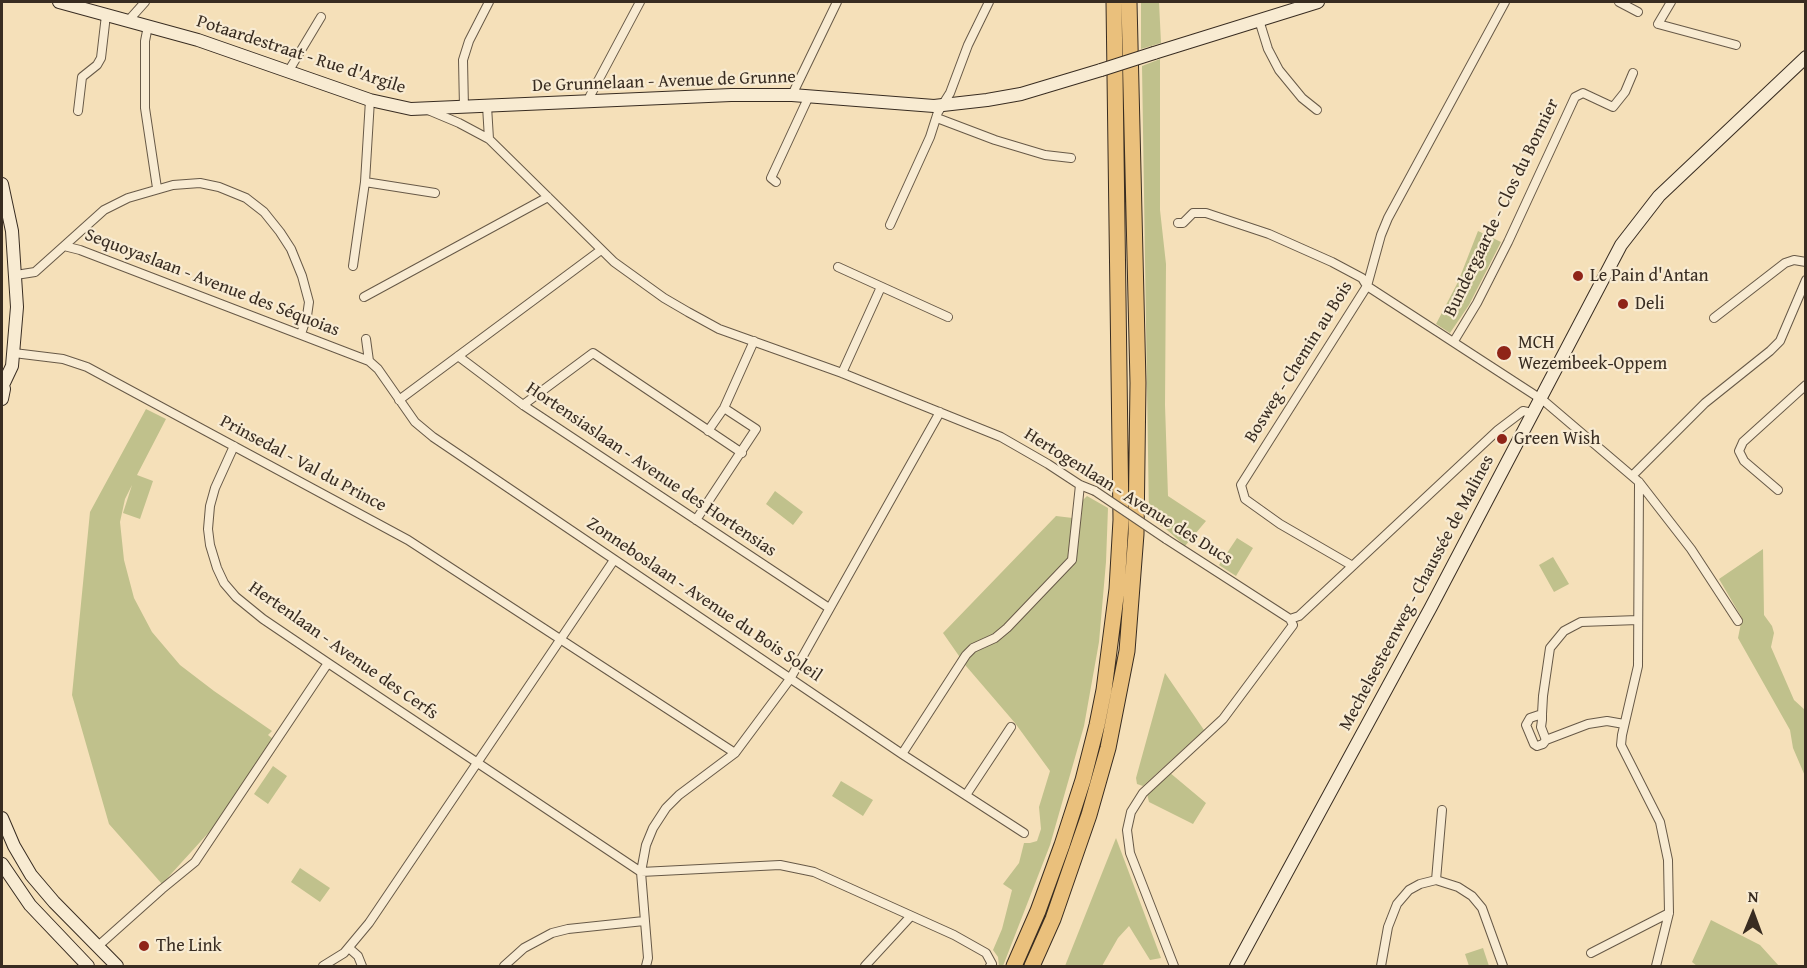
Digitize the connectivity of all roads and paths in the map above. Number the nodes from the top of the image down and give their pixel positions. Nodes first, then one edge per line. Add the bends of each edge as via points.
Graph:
1 (59, 2) edge
2 (145, 2) edge
3 (489, 2) edge
4 (640, 2) edge
5 (989, 2) edge
6 (1114, 2) edge
7 (1129, 2) edge
8 (1318, 2) edge
9 (1505, 2) edge
10 (1619, 2) edge
11 (1671, 2) edge
12 (834, 3) edge
13 (1638, 12) dead end
14 (106, 15) junction
15 (321, 17) dead end
16 (1259, 20) junction
17 (128, 21) junction
18 (147, 26) junction
19 (1736, 45) dead end
20 (1806, 57) edge
21 (288, 72) junction
22 (1633, 74) dead end
23 (792, 95) junction
24 (809, 96) junction
25 (370, 100) junction
26 (589, 102) junction
27 (943, 105) junction
28 (487, 106) junction
29 (464, 108) junction
30 (428, 110) junction
31 (1317, 110) dead end
32 (78, 111) dead end
33 (937, 118) junction
34 (489, 139) junction
35 (1071, 158) dead end
36 (365, 182) junction
37 (776, 182) dead end
38 (2, 184) edge
39 (157, 188) junction
40 (435, 193) dead end
41 (548, 197) junction
42 (1178, 224) dead end
43 (890, 225) dead end
44 (64, 246) junction
45 (601, 250) junction
46 (1806, 262) edge
47 (353, 266) dead end
48 (838, 267) dead end
49 (16, 275) junction
50 (1806, 280) edge
51 (881, 286) junction
52 (1367, 286) junction
53 (364, 297) dead end
54 (948, 317) dead end
55 (1714, 318) dead end
56 (301, 334) junction
57 (366, 339) dead end
58 (754, 341) junction
59 (1454, 341) junction
60 (14, 353) junction
61 (458, 356) junction
62 (369, 361) junction
63 (842, 373) junction
64 (383, 376) joint
65 (2, 380) edge
66 (1806, 385) edge
67 (1540, 398) junction
68 (2, 399) edge
69 (399, 400) junction
70 (523, 405) junction
71 (724, 408) junction
72 (940, 412) junction
73 (1532, 412) junction
74 (708, 431) junction
75 (234, 446) junction
76 (742, 453) junction
77 (1636, 478) junction
78 (1080, 485) junction
79 (1778, 490) dead end
80 (696, 520) junction
81 (615, 560) junction
82 (1351, 565) junction
83 (829, 608) junction
84 (1290, 619) junction
85 (1638, 620) junction
86 (1738, 621) dead end
87 (561, 639) junction
88 (327, 663) junction
89 (790, 679) junction
90 (1542, 714) junction
91 (1624, 724) junction
92 (1011, 727) dead end
93 (1546, 740) junction
94 (735, 753) junction
95 (902, 754) junction
96 (477, 763) junction
97 (966, 795) junction
98 (1442, 810) dead end
99 (2, 818) edge
100 (1024, 833) dead end
101 (2, 864) edge
102 (641, 872) junction
103 (1436, 880) junction
104 (1669, 913) junction
105 (910, 917) junction
106 (644, 921) junction
107 (97, 947) junction
108 (350, 948) junction
109 (1591, 952) dead end
110 (85, 963) edge
111 (991, 965) edge
112 (117, 966) edge
113 (323, 966) edge
114 (362, 966) edge
115 (504, 966) edge
116 (646, 966) edge
117 (865, 966) edge
118 (1014, 966) edge
119 (1032, 966) edge
120 (1174, 966) edge
121 (1236, 966) edge
122 (1381, 966) edge
123 (1503, 966) edge
124 (1656, 966) edge

1 - 14 street, Potaardestraat - Rue d'Argile
2 - 17 street
3 - 29 street via 463,60
4 - 26 street
5 - 27 street
6 - 118 highway via 1121,520 1117,589 1104,690 1089,758 1062,845
7 - 119 highway via 1138,383 1136,534 1127,651 1108,748 1087,824
8 - 16 street, De Grunnelaan - Avenue de Grunne
9 - 52 street, Bosweg - Chemin au Bois via 1384,226
10 - 13 street
11 - 19 street via 1658,24
12 - 23 street
14 - 17 street, Potaardestraat - Rue d'Argile
14 - 32 street via 101,58 82,77
15 - 21 street
16 - 27 street, De Grunnelaan - Avenue de Grunne, bridge via 1021,94
16 - 31 street via 1279,70
17 - 18 street, Potaardestraat - Rue d'Argile
18 - 21 street, Potaardestraat - Rue d'Argile
18 - 39 street via 145,108
20 - 67 street, Mechelsesteenweg - Chaussée de Malines via 1672,183 1639,220 1616,253
21 - 25 street, Potaardestraat - Rue d'Argile
22 - 59 street, Bundergaarde - Clos du Bonnier via 1613,106 1583,93 1575,97 1508,242
23 - 24 street, De Grunnelaan - Avenue de Grunne
23 - 26 street, De Grunnelaan - Avenue de Grunne
24 - 27 street, De Grunnelaan - Avenue de Grunne
24 - 37 street via 771,178
25 - 30 street, Potaardestraat - Rue d'Argile
25 - 36 street
26 - 28 street, De Grunnelaan - Avenue de Grunne
27 - 33 street
28 - 29 street, De Grunnelaan - Avenue de Grunne
28 - 34 street
29 - 30 street, De Grunnelaan - Avenue de Grunne
30 - 34 street, Hertogenlaan - Avenue des Ducs
33 - 35 street via 1045,155
33 - 43 street
34 - 41 street, Hertogenlaan - Avenue des Ducs
36 - 40 street
36 - 47 street
38 - 49 street
39 - 44 street via 107,208
39 - 56 street via 189,183 210,185 246,198 264,212 291,249 304,283 309,310
41 - 45 street, Hertogenlaan - Avenue des Ducs
41 - 53 street
42 - 52 street via 1197,212 1253,228 1345,269 1362,278
44 - 49 street, Sequoyaslaan - Avenue des Séquoias via 35,273
44 - 56 street, Sequoyaslaan - Avenue des Séquoias
45 - 58 street, Hertogenlaan - Avenue des Ducs via 628,273 688,312 719,329
45 - 61 street
46 - 55 street via 1785,263
48 - 51 street
49 - 60 street
50 - 77 street via 1780,341 1705,403
51 - 54 street
51 - 63 street
52 - 59 street
52 - 82 street, Bosweg - Chemin au Bois via 1241,485 1245,499
56 - 62 street, Sequoyaslaan - Avenue des Séquoias
57 - 62 street
58 - 63 street, Hertogenlaan - Avenue des Ducs
58 - 71 street
59 - 67 street
60 - 65 street via 12,366
60 - 75 street, Prinsedal - Val du Prince via 79,363
61 - 69 street
61 - 70 street, Hortensiaslaan - Avenue des Hortensias
62 - 64 street, Sequoyaslaan - Avenue des Séquoias
63 - 72 street, Hertogenlaan - Avenue des Ducs
64 - 69 street, Zonneboslaan - Avenue du Bois Soleil
65 - 68 street
66 - 79 street via 1743,442 1739,451
67 - 73 street, Mechelsesteenweg - Chaussée de Malines
67 - 77 street
69 - 81 street, Zonneboslaan - Avenue du Bois Soleil via 415,422 433,437
70 - 74 street via 593,352
70 - 80 street, Hortensiaslaan - Avenue des Hortensias
71 - 74 street
71 - 76 street via 756,429
72 - 78 street, Hertogenlaan - Avenue des Ducs via 1001,437
72 - 83 street
73 - 82 street via 1523,411 1498,430
73 - 121 street, Mechelsesteenweg - Chaussée de Malines
74 - 76 street
75 - 87 street, Prinsedal - Val du Prince via 428,551
75 - 88 street, Hertenlaan - Avenue des Cerfs via 210,506 210,545 217,568 224,583 244,605
76 - 80 street
77 - 85 street
77 - 86 street via 1691,549
78 - 84 street, Hertogenlaan - Avenue des Ducs, bridge via 1095,491
78 - 95 street via 1074,552 1068,567 1007,628 973,648
80 - 83 street, Hortensiaslaan - Avenue des Hortensias
81 - 87 street
81 - 89 street, Zonneboslaan - Avenue du Bois Soleil
82 - 84 street via 1299,616
83 - 89 street
84 - 120 street via 1293,625 1223,718 1143,793 1131,812 1127,830 1130,853
85 - 90 street via 1581,622 1564,631 1550,648
85 - 91 street via 1638,670
87 - 94 street, Prinsedal - Val du Prince
87 - 96 street
88 - 96 street, Hertenlaan - Avenue des Cerfs
88 - 107 street via 195,862
89 - 94 street
89 - 95 street, Zonneboslaan - Avenue du Bois Soleil
90 - 93 street
90 - 93 street via 1530,718 1526,725 1534,744 1540,746
91 - 93 street via 1588,724
91 - 104 street via 1623,750 1662,829 1668,860
92 - 97 street
94 - 102 street via 666,808 648,839
95 - 97 street, Zonneboslaan - Avenue du Bois Soleil
96 - 102 street, Hertenlaan - Avenue des Cerfs
96 - 108 street
97 - 100 street, Zonneboslaan - Avenue du Bois Soleil
98 - 103 street
99 - 107 street via 31,875
101 - 110 street via 30,905
102 - 105 street via 780,866 814,873
102 - 106 street
103 - 122 street via 1408,890 1397,904
103 - 123 street via 1458,887 1482,908
104 - 109 street
104 - 124 street
105 - 111 street via 986,953
105 - 117 street
106 - 115 street via 552,933 524,948
106 - 116 street
107 - 110 street
107 - 112 street
108 - 113 street
108 - 114 street

